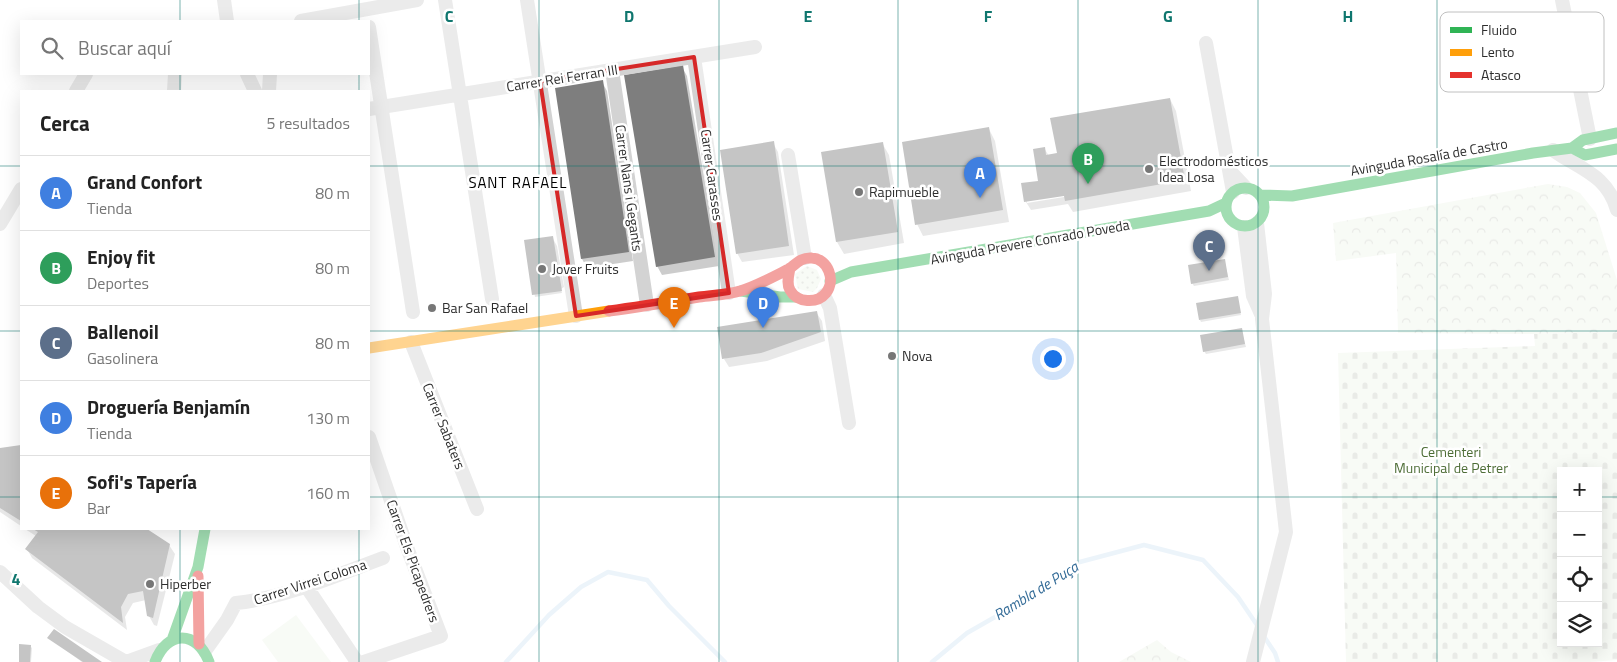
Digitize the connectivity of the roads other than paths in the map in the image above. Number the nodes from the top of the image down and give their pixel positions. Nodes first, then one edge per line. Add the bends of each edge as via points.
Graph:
1 (417, 0) edge
2 (444, 0) edge
3 (527, 0) edge
4 (228, 2) edge
5 (366, 10) edge
6 (227, 20) edge
7 (307, 20) edge
8 (370, 40) edge
9 (1206, 43) dead end
10 (755, 47) dead end
11 (694, 57) junction
12 (612, 70) junction
13 (85, 75) edge
14 (175, 75) edge
15 (247, 75) edge
16 (270, 75) edge
17 (540, 81) junction
18 (77, 90) edge
19 (174, 90) edge
20 (255, 90) edge
21 (269, 90) edge
22 (1581, 92) edge
23 (459, 94) junction
24 (375, 108) edge
25 (1617, 133) edge
26 (1590, 139) junction
27 (1572, 148) junction
28 (1617, 149) edge
29 (1552, 150) junction
30 (788, 155) dead end
31 (20, 191) edge
32 (1260, 195) junction
33 (1292, 196) junction
34 (1233, 199) junction
35 (1617, 210) edge
36 (1255, 221) junction
37 (0, 224) edge
38 (805, 258) junction
39 (827, 267) junction
40 (790, 268) junction
41 (851, 272) junction
42 (830, 281) junction
43 (735, 292) junction
44 (824, 295) junction
45 (796, 297) junction
46 (492, 299) dead end
47 (647, 306) junction
48 (414, 312) dead end
49 (576, 316) junction
50 (411, 342) junction
51 (370, 348) edge
52 (849, 423) dead end
53 (370, 441) edge
54 (477, 509) dead end
55 (205, 530) edge
56 (384, 558) dead end
57 (198, 567) junction
58 (0, 572) edge
59 (306, 586) junction
60 (172, 640) junction
61 (204, 652) edge
62 (157, 656) edge
63 (126, 662) edge
64 (357, 662) edge
65 (364, 662) edge
66 (1253, 662) edge

1 - 5 street
2 - 23 street
3 - 17 street
4 - 6 street
5 - 7 street
8 - 24 street
9 - 34 street via 1231,172
10 - 11 street, Carrer Rei Ferran III
11 - 12 street, Carrer Rei Ferran III
11 - 43 street, Carrer Carasses
12 - 17 street, Carrer Rei Ferran III
12 - 47 street, Carrer Nans i Gegants
13 - 18 street
14 - 19 street
15 - 20 street
16 - 21 street
17 - 23 street, Carrer Rei Ferran III
17 - 49 street
22 - 26 street
23 - 24 street, Carrer Rei Ferran III
23 - 46 street
24 - 48 street
25 - 26 street, Avinguda Rosalía de Castro
26 - 27 street, Avinguda Rosalía de Castro
27 - 28 street, Avinguda Rosalía de Castro via 1585,156
27 - 29 street, Avinguda Rosalía de Castro
29 - 33 street, Avinguda Rosalía de Castro
29 - 35 street via 1598,178
30 - 38 street
31 - 37 street
32 - 33 street, Avinguda Rosalía de Castro
32 - 34 street via 1256,191
32 - 36 street via 1264,203
33 - 36 street, Avinguda Rosalía de Castro
34 - 36 street via 1234,223
34 - 41 street, Avinguda Prevere Conrado Poveda via 1210,211
36 - 66 street via 1254,296 1262,319 1286,532
38 - 39 street via 817,259
38 - 40 street
39 - 41 street, Avinguda Prevere Conrado Poveda
39 - 42 street
40 - 43 street
40 - 45 street via 787,284
41 - 42 street, Avinguda Prevere Conrado Poveda
42 - 44 street
43 - 45 street
43 - 47 street
44 - 45 street via 808,301
44 - 52 street via 830,308
47 - 49 street
49 - 50 street
50 - 51 street
50 - 54 street, Carrer Sabaters
53 - 65 street, Carrer Els Picapedrers via 441,636
55 - 57 street
56 - 59 street, Carrer Virrei Coloma
57 - 60 street
57 - 61 street
58 - 63 street via 52,617
59 - 61 street, Carrer Virrei Coloma via 236,603
59 - 64 street
60 - 61 street via 194,641
60 - 62 street
62 - 63 street

